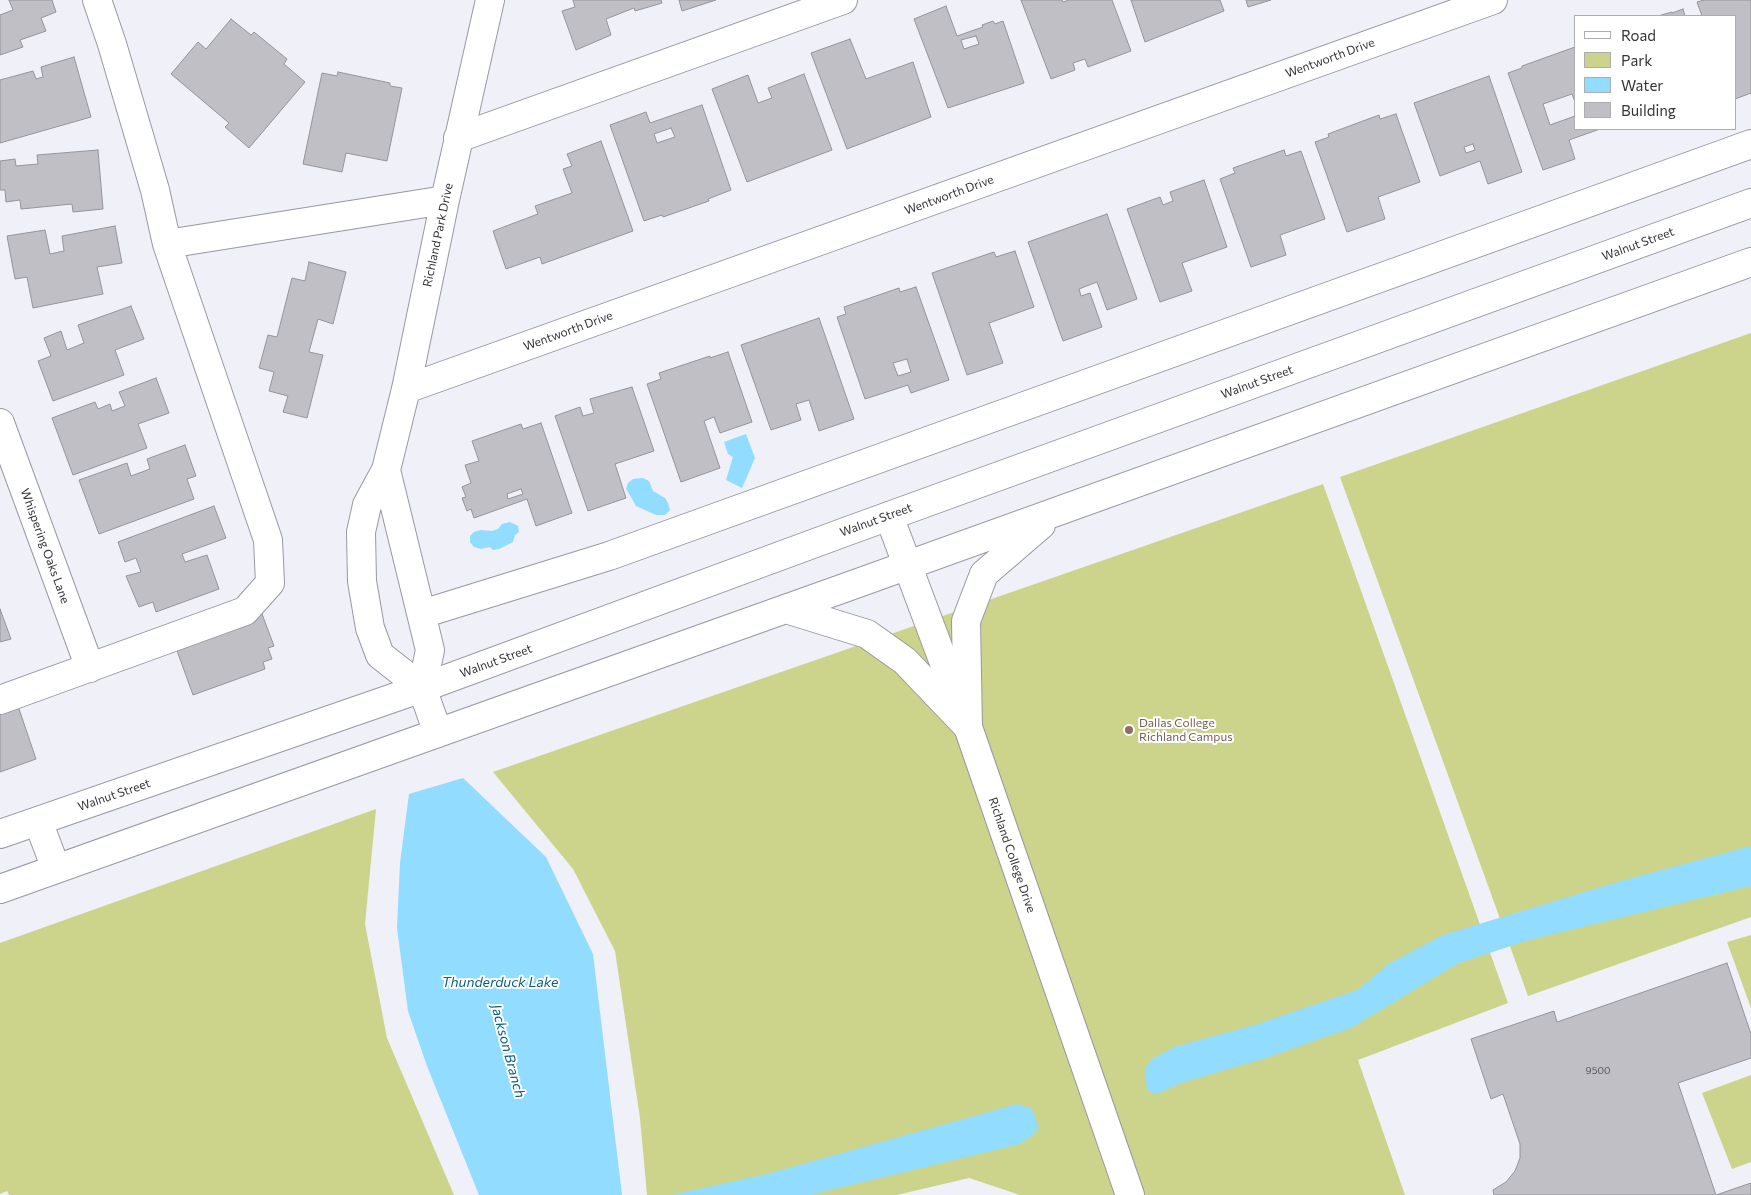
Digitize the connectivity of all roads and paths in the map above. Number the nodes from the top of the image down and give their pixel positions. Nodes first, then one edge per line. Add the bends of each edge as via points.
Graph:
1 (96, 0) edge
2 (490, 0) edge
3 (843, 0) edge
4 (1493, 0) edge
5 (458, 138) junction
6 (1751, 144) edge
7 (445, 200) junction
8 (1751, 203) edge
9 (167, 244) junction
10 (1751, 262) edge
11 (406, 389) junction
12 (0, 424) edge
13 (386, 470) junction
14 (1056, 512) junction
15 (889, 516) junction
16 (908, 565) junction
17 (786, 609) junction
18 (422, 614) junction
19 (90, 668) junction
20 (422, 688) junction
21 (0, 700) edge
22 (968, 727) junction
23 (438, 733) junction
24 (38, 821) junction
25 (0, 834) edge
26 (56, 869) junction
27 (0, 890) edge
28 (1130, 1195) edge

1 - 9 main road via 152,181
2 - 5 main road, Richland Park Drive
3 - 5 main road
4 - 11 main road, Wentworth Drive
5 - 7 main road, Richland Park Drive
6 - 18 main road via 609,556
7 - 9 main road
7 - 11 main road, Richland Park Drive
8 - 15 main road, Walnut Street
9 - 19 main road via 268,540 270,583 244,611
10 - 14 main road
11 - 13 main road, Richland Park Drive
12 - 19 main road, Whispering Oaks Lane
13 - 18 main road, Richland Park Drive
13 - 20 main road, Richland Park Drive via 367,505 361,532 362,581 370,628 380,655
14 - 16 main road
14 - 22 main road via 984,574 966,621
15 - 16 main road, Richland College Drive
15 - 20 main road, Walnut Street
16 - 17 main road
16 - 22 main road, Richland College Drive
17 - 22 main road via 867,634 905,661
17 - 23 main road
18 - 20 main road, Richland Park Drive via 430,650
19 - 21 main road
20 - 23 main road
20 - 24 main road, Walnut Street
22 - 28 main road, Richland College Drive
23 - 26 main road
24 - 25 main road, Walnut Street
24 - 26 main road
26 - 27 main road

